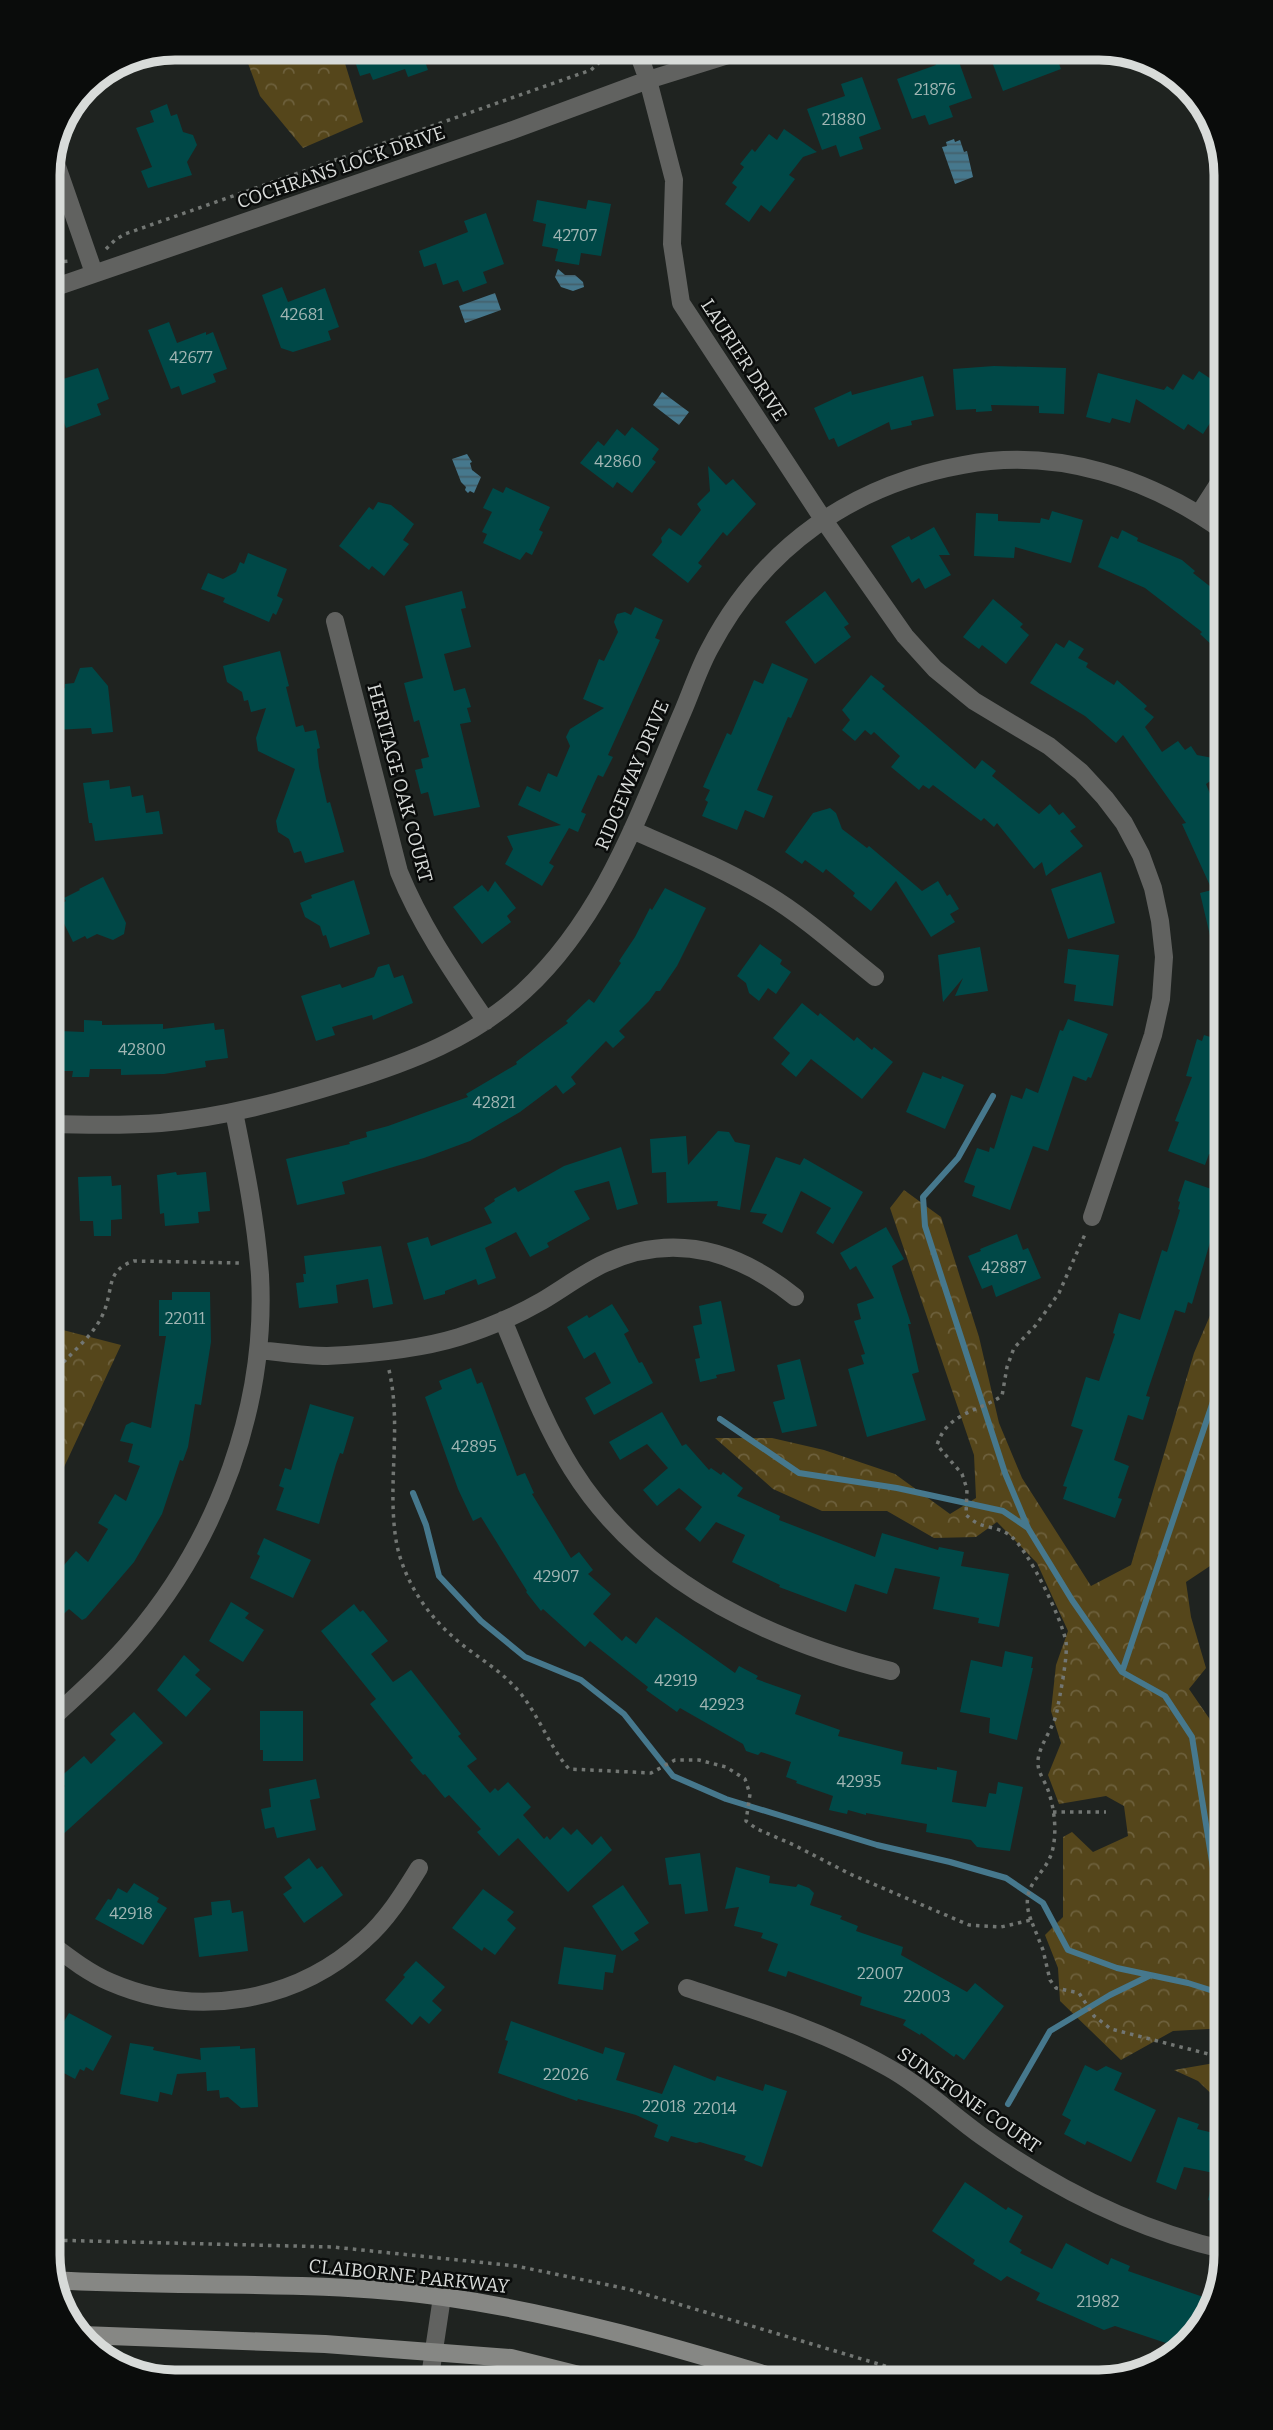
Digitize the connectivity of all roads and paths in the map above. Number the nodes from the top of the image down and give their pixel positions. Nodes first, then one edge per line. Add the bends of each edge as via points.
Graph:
1 (602, 60) edge
2 (641, 60) edge
3 (712, 60) edge
4 (648, 80) junction
5 (60, 175) edge
6 (88, 255) junction
7 (60, 260) edge
8 (94, 273) junction
9 (60, 285) edge
10 (1214, 491) edge
11 (1199, 514) junction
12 (823, 519) junction
13 (1214, 525) edge
14 (335, 621) dead end
15 (632, 830) junction
16 (875, 977) dead end
17 (486, 1021) junction
18 (234, 1112) junction
19 (60, 1124) edge
20 (1092, 1217) joint
21 (259, 1263) junction
22 (795, 1297) dead end
23 (503, 1320) junction
24 (258, 1350) junction
25 (385, 1350) junction
26 (60, 1364) edge
27 (891, 1671) dead end
28 (60, 1710) edge
29 (1053, 1812) junction
30 (1106, 1812) dead end
31 (419, 1868) dead end
32 (1031, 1920) junction
33 (60, 1951) edge
34 (687, 1988) dead end
35 (1214, 2055) edge
36 (60, 2240) edge
37 (1214, 2248) edge
38 (63, 2280) edge
39 (442, 2297) junction
40 (92, 2335) edge
41 (433, 2352) junction
42 (431, 2370) edge
43 (559, 2370) edge
44 (751, 2370) edge
45 (899, 2370) edge

1 - 6 path via 591,70 125,234 106,250
2 - 4 street, LAURIER DRIVE
3 - 4 street, COCHRANS LOCK DRIVE
4 - 8 street, COCHRANS LOCK DRIVE
4 - 12 street, LAURIER DRIVE via 674,180 673,244 681,303
5 - 6 street
6 - 7 path
6 - 8 street
8 - 9 street, COCHRANS LOCK DRIVE
10 - 11 street
11 - 12 street, RIDGEWAY DRIVE via 1132,481 1096,470 1020,460 932,470 856,499
11 - 13 street, RIDGEWAY DRIVE
12 - 15 street, RIDGEWAY DRIVE via 757,578 730,613 709,650
12 - 20 street, LAURIER DRIVE via 905,636 935,669 974,701 1049,746 1082,772 1124,823 1141,855 1160,921 1164,957 1161,999
14 - 17 street, HERITAGE OAK COURT via 399,872 433,942
15 - 16 street via 769,895
15 - 17 street, RIDGEWAY DRIVE via 602,894 578,931 522,993
17 - 18 street, RIDGEWAY DRIVE via 401,1065
18 - 19 street, RIDGEWAY DRIVE via 162,1123
18 - 21 street
20 - 29 path via 1059,1293 1014,1348 1002,1396 952,1420 937,1445 962,1474 967,1489 965,1515 1012,1537 1030,1562 1066,1643 1057,1715 1038,1757
21 - 24 street
21 - 26 path via 123,1264 114,1273 103,1315
22 - 23 street via 743,1262 688,1248 658,1249 601,1265
23 - 25 street via 415,1348
23 - 27 street via 572,1470 626,1537 702,1595 754,1624 811,1648
24 - 25 street via 326,1356
24 - 28 street via 235,1457 191,1557 133,1639
25 - 32 path via 393,1385 393,1498 403,1569 449,1634 513,1684 569,1769 651,1773 675,1760 699,1759 726,1767 745,1779 750,1794 746,1821 757,1829 969,1925 1001,1927
29 - 30 path
29 - 32 path via 1052,1851 1028,1893
31 - 33 street via 365,1940 337,1963 271,1994 210,2003 138,1993 108,1981
32 - 35 path via 1050,1980 1056,1988 1079,1993 1094,2016 1111,2029
34 - 37 street, SUNSTONE COURT via 814,2030 854,2049 911,2082 990,2142 1066,2190 1117,2215
36 - 45 path via 333,2247 516,2266 628,2289
38 - 39 main road, CLAIBORNE PARKWAY via 292,2285
39 - 41 street
39 - 44 main road, CLAIBORNE PARKWAY via 586,2323
40 - 41 main road
41 - 42 street
41 - 43 main road via 511,2358

